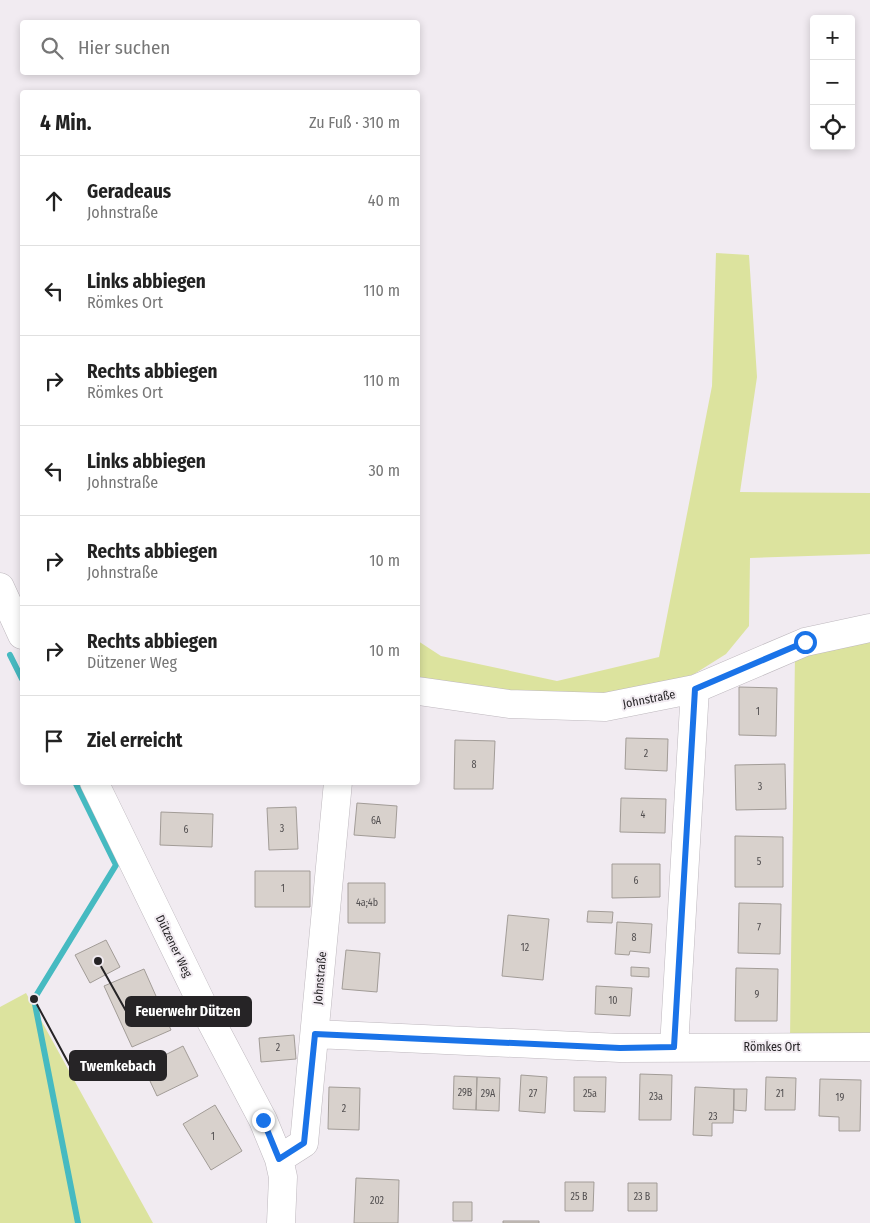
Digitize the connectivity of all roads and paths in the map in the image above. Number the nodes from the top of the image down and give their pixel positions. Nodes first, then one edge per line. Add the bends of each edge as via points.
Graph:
1 (0, 586) edge
2 (16, 628) edge
3 (870, 628) edge
4 (695, 689) junction
5 (420, 691) edge
6 (95, 785) edge
7 (338, 785) edge
8 (315, 1034) junction
9 (674, 1047) junction
10 (870, 1047) edge
11 (279, 1159) junction
12 (281, 1223) edge

1 - 2 street
3 - 4 street, Johnstraße via 805,642
4 - 5 street, Johnstraße via 604,707 509,704
4 - 9 street
6 - 11 street, Dützener Weg via 206,1012 263,1120
7 - 8 street, Johnstraße
8 - 9 street, Römkes Ort via 620,1048
8 - 11 street, Johnstraße via 304,1143
9 - 10 street, Römkes Ort
11 - 12 street, Dützener Weg via 283,1177

